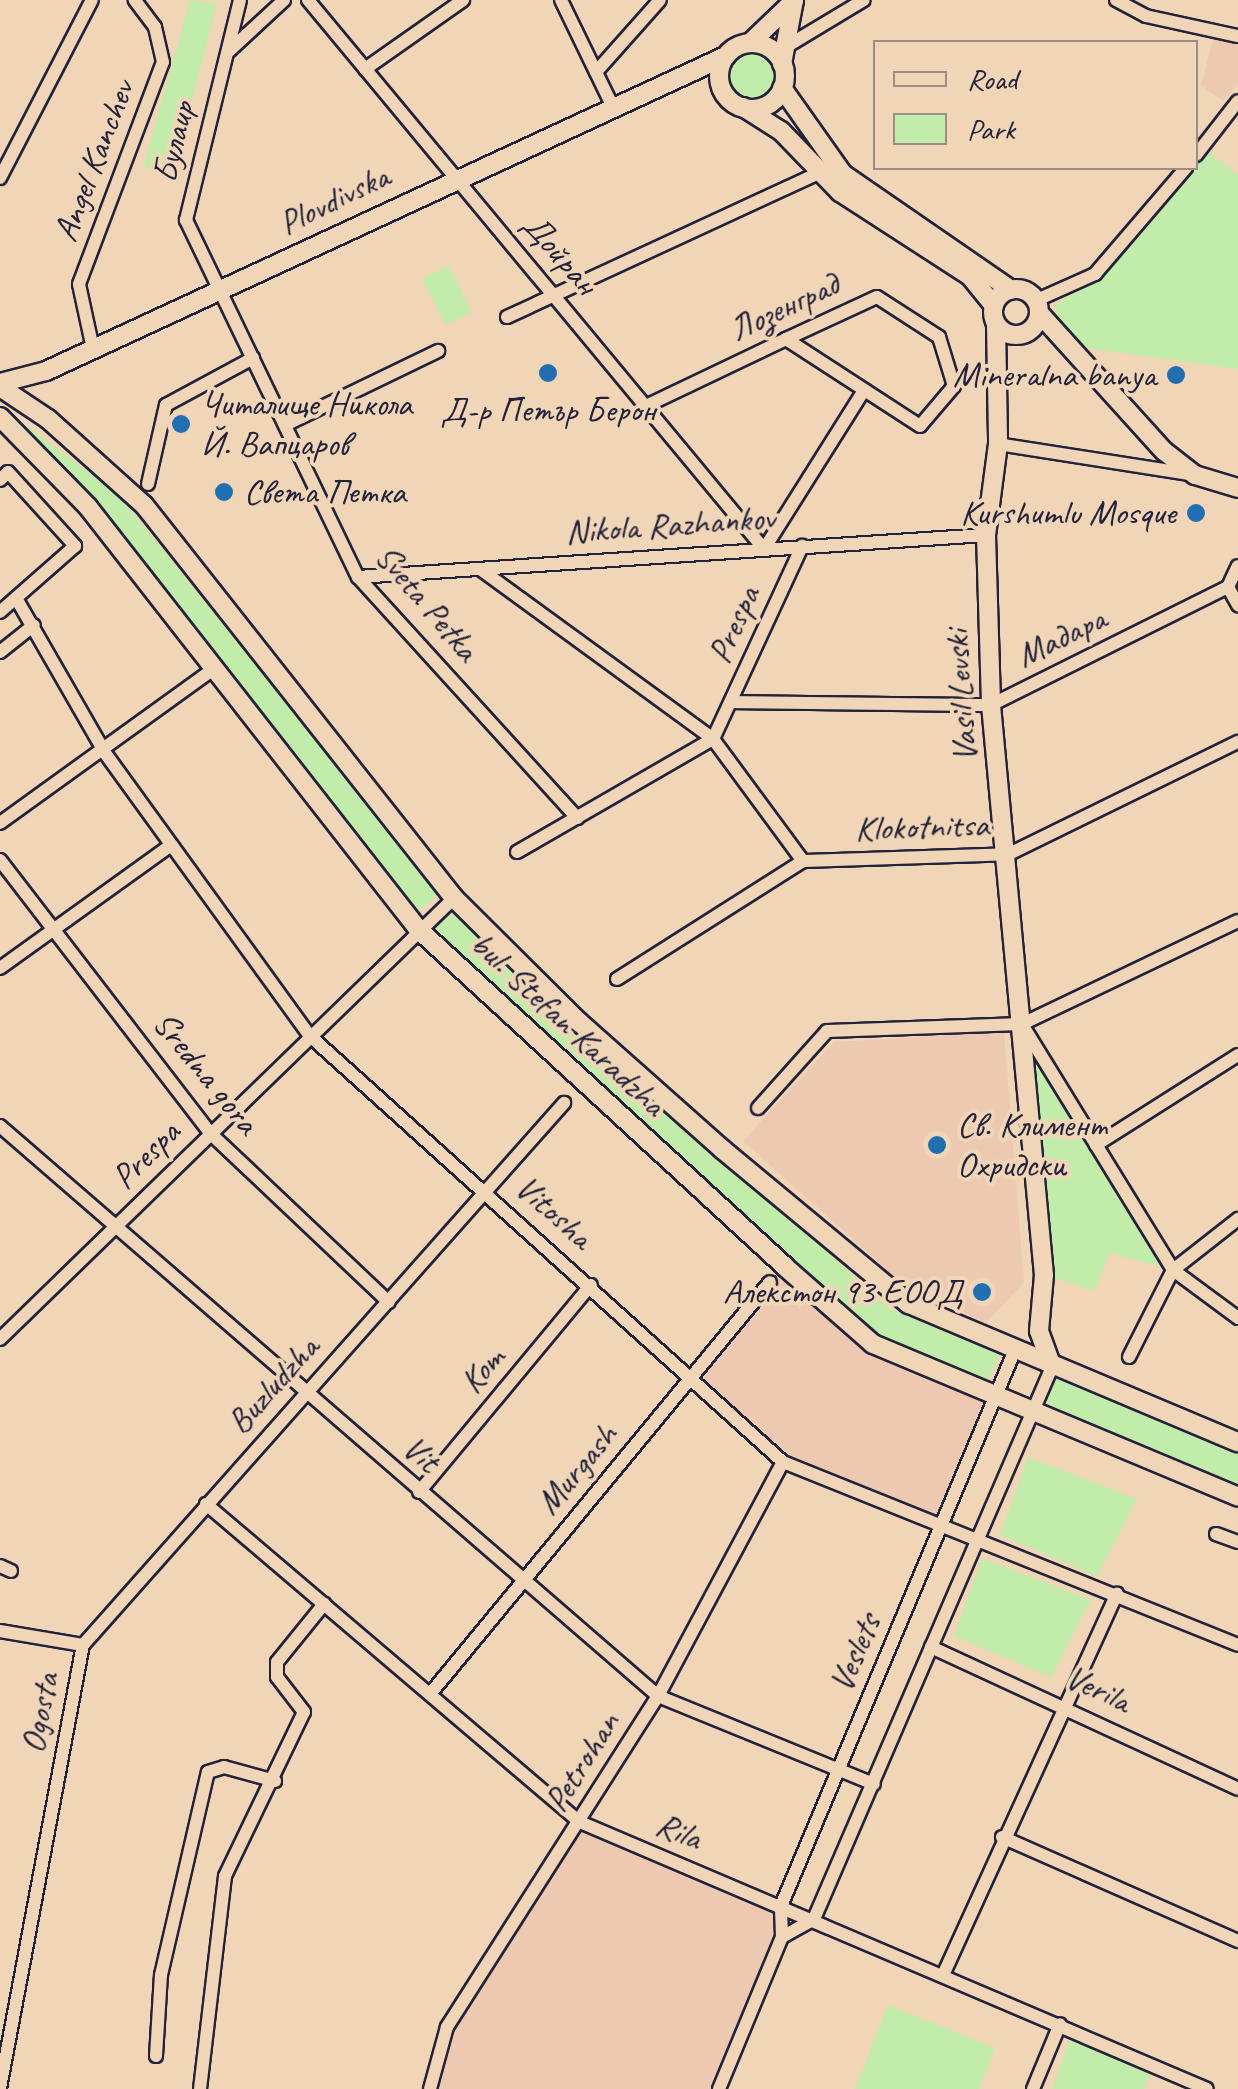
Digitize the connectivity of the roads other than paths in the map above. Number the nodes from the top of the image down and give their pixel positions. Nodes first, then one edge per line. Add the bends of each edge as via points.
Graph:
1 (92, 0) edge
2 (134, 0) edge
3 (239, 0) edge
4 (284, 0) edge
5 (308, 0) edge
6 (463, 0) edge
7 (561, 0) edge
8 (660, 0) edge
9 (794, 0) edge
10 (831, 0) edge
11 (864, 0) edge
12 (1116, 0) edge
13 (849, 7) junction
14 (1238, 36) edge
15 (750, 43) junction
16 (788, 45) junction
17 (227, 52) junction
18 (726, 56) junction
19 (782, 64) junction
20 (364, 68) junction
21 (596, 72) junction
22 (680, 76) junction
23 (782, 88) junction
24 (724, 92) junction
25 (1238, 102) edge
26 (613, 107) junction
27 (743, 107) junction
28 (1198, 152) edge
29 (1184, 170) edge
30 (819, 173) junction
31 (0, 178) edge
32 (454, 178) junction
33 (1012, 290) junction
34 (220, 292) junction
35 (554, 294) junction
36 (1038, 307) junction
37 (995, 315) junction
38 (507, 317) dead end
39 (1025, 334) junction
40 (786, 339) junction
41 (94, 349) junction
42 (438, 350) dead end
43 (253, 358) junction
44 (1076, 358) junction
45 (1001, 363) junction
46 (46, 371) junction
47 (5, 388) edge
48 (864, 390) junction
49 (650, 404) junction
50 (39, 412) junction
51 (0, 416) edge
52 (287, 424) junction
53 (998, 444) junction
54 (1196, 476) junction
55 (0, 480) edge
56 (148, 484) dead end
57 (1238, 488) edge
58 (986, 535) junction
59 (802, 546) junction
60 (764, 549) junction
61 (1238, 566) edge
62 (480, 570) junction
63 (358, 577) junction
64 (1228, 587) junction
65 (16, 598) junction
66 (1238, 606) edge
67 (0, 612) edge
68 (34, 625) junction
69 (0, 652) edge
70 (216, 667) junction
71 (732, 702) junction
72 (990, 705) junction
73 (713, 739) junction
74 (1238, 742) edge
75 (105, 753) junction
76 (577, 818) junction
77 (0, 823) edge
78 (171, 845) junction
79 (517, 852) dead end
80 (1009, 854) junction
81 (0, 860) edge
82 (803, 861) junction
83 (454, 898) junction
84 (1238, 921) edge
85 (54, 927) junction
86 (418, 929) junction
87 (0, 968) edge
88 (617, 979) dead end
89 (1022, 1024) junction
90 (310, 1036) junction
91 (1238, 1055) edge
92 (564, 1103) dead end
93 (758, 1108) dead end
94 (210, 1134) junction
95 (3, 1135) edge
96 (1096, 1145) junction
97 (488, 1194) junction
98 (1238, 1219) edge
99 (113, 1230) junction
100 (1172, 1270) junction
101 (770, 1282) dead end
102 (591, 1285) junction
103 (390, 1302) junction
104 (1238, 1318) edge
105 (1039, 1331) junction
106 (0, 1339) edge
107 (1016, 1350) junction
108 (1129, 1357) dead end
109 (1052, 1366) junction
110 (693, 1378) junction
111 (305, 1393) junction
112 (997, 1394) junction
113 (1032, 1409) junction
114 (1238, 1442) edge
115 (783, 1462) junction
116 (419, 1492) junction
117 (1238, 1497) edge
118 (206, 1504) junction
119 (942, 1524) junction
120 (1216, 1534) dead end
121 (976, 1537) junction
122 (1238, 1542) edge
123 (522, 1582) junction
124 (1117, 1594) junction
125 (324, 1604) junction
126 (0, 1631) edge
127 (83, 1644) junction
128 (1238, 1645) edge
129 (931, 1647) junction
130 (430, 1694) junction
131 (658, 1696) junction
132 (1065, 1706) junction
133 (838, 1770) junction
134 (275, 1780) junction
135 (874, 1784) junction
136 (1238, 1789) edge
137 (580, 1822) junction
138 (1002, 1837) junction
139 (781, 1906) junction
140 (814, 1918) junction
141 (782, 1937) junction
142 (1238, 1941) edge
143 (944, 1973) junction
144 (1060, 2024) junction
145 (4, 2041) edge
146 (156, 2056) dead end
147 (0, 2088) edge
148 (200, 2089) edge
149 (430, 2089) edge
150 (719, 2089) edge
151 (1033, 2089) edge
152 (1207, 2089) edge

1 - 31 street
2 - 41 street, Angel Kanchev via 155,27 162,62 79,284
3 - 17 street, Булаир
4 - 17 street
5 - 20 street, Дойран
6 - 20 street
7 - 21 street
8 - 21 street
9 - 15 street
9 - 16 street
10 - 13 street
11 - 13 street
12 - 14 street via 1146,16
13 - 16 street
15 - 18 street
15 - 19 street via 770,48
16 - 19 street
17 - 34 street, Булаир via 186,220
18 - 22 street, Plovdivska
18 - 24 street via 719,74
19 - 23 street
20 - 32 street, Дойран
21 - 26 street
22 - 24 street
22 - 26 street, Plovdivska
23 - 27 street via 770,102
23 - 33 street via 843,174
24 - 27 street
25 - 28 street
26 - 32 street, Plovdivska
27 - 30 street via 781,131
29 - 36 street via 1096,274
30 - 35 street
30 - 37 street via 970,276
32 - 34 street, Plovdivska
32 - 35 street, Дойран
33 - 36 street
33 - 37 street
34 - 41 street, Plovdivska
34 - 43 street, Sveta Petka
35 - 38 street
35 - 49 street, Дойран
36 - 39 street
36 - 44 street
37 - 39 street
37 - 45 street, Vasil Levski
39 - 44 street
39 - 45 street
40 - 48 street
40 - 48 street, Лозенград via 877,297 939,336 954,386 920,426
40 - 49 street, Лозенград
41 - 46 street, Plovdivska
42 - 52 street
43 - 52 street, Sveta Petka
43 - 56 street via 166,405
44 - 54 street
45 - 53 street, Vasil Levski
46 - 47 street, Plovdivska
46 - 50 street
47 - 50 street, bul. Stefan Karadzha
48 - 60 street
49 - 60 street, Дойран
50 - 83 street, bul. Stefan Karadzha via 144,505
51 - 70 street, bul. Stefan Karadzha via 88,506
52 - 63 street, Sveta Petka
53 - 54 street
53 - 58 street, Vasil Levski
54 - 57 street
55 - 65 street via 8,472 74,546
58 - 59 street, Nikola Razhankov
58 - 72 street, Vasil Levski
59 - 60 street, Nikola Razhankov
59 - 71 street, Prespa
60 - 62 street, Nikola Razhankov
61 - 64 street
62 - 63 street, Nikola Razhankov
62 - 73 street
63 - 76 street, Sveta Petka
64 - 66 street
64 - 72 street, Мадара
65 - 67 street
65 - 68 street, Vitosha
68 - 69 street
68 - 75 street, Vitosha
70 - 75 street
70 - 86 street, bul. Stefan Karadzha
71 - 72 street, Мадара
71 - 73 street, Prespa
72 - 80 street, Vasil Levski
73 - 76 street
73 - 82 street
74 - 80 street, Klokotnitsa
75 - 77 street
75 - 78 street, Vitosha
76 - 79 street
78 - 85 street
78 - 90 street, Vitosha
80 - 82 street, Klokotnitsa
80 - 89 street, Vasil Levski
81 - 85 street, Sredna gora
82 - 88 street
83 - 86 street, Prespa
83 - 107 street, bul. Stefan Karadzha via 579,1022 890,1293
84 - 89 street
85 - 87 street
85 - 94 street, Sredna gora
86 - 90 street, Prespa
86 - 112 street, bul. Stefan Karadzha via 873,1344
89 - 93 street via 826,1031
89 - 96 street, Vasil Levski
89 - 105 street, Vasil Levski via 1044,1275
90 - 94 street, Prespa
90 - 97 street, Vitosha
91 - 96 street
92 - 97 street, Buzludzha
94 - 99 street, Prespa
94 - 103 street, Sredna gora
95 - 99 street, Vit
96 - 100 street, Vasil Levski
97 - 102 street, Vitosha
97 - 103 street, Buzludzha
98 - 100 street
99 - 106 street, Prespa
99 - 111 street, Vit
100 - 104 street, Vasil Levski
100 - 108 street
101 - 110 street, Murgash
102 - 110 street, Vitosha
102 - 116 street, Kom
103 - 111 street, Buzludzha
105 - 107 street
105 - 109 street
107 - 109 street, bul. Stefan Karadzha
107 - 112 street, Veslets
109 - 113 street, Veslets
109 - 114 street, bul. Stefan Karadzha
110 - 115 street, Vitosha
110 - 123 street, Murgash
111 - 116 street, Vit
111 - 118 street, Buzludzha
112 - 113 street, bul. Stefan Karadzha
112 - 119 street, Veslets
113 - 117 street, bul. Stefan Karadzha
113 - 121 street, Veslets
115 - 119 street, Vitosha
115 - 131 street, Petrohan
116 - 123 street, Vit
118 - 125 street, Rila
118 - 127 street, Buzludzha
119 - 121 street, Vitosha
119 - 133 street, Veslets
120 - 122 street
121 - 124 street, Vitosha
121 - 129 street, Veslets
123 - 130 street, Murgash
123 - 131 street, Vit
124 - 128 street, Vitosha
124 - 132 street
125 - 130 street, Rila
125 - 134 street via 277,1662 277,1677 304,1712
126 - 127 street
127 - 145 street, Ogosta
129 - 132 street, Verila
129 - 135 street, Veslets
130 - 137 street, Rila
131 - 133 street, Vit
131 - 137 street, Petrohan
132 - 136 street, Verila
132 - 138 street
133 - 135 street, Vit
133 - 139 street, Veslets
134 - 146 street via 224,1768 208,1772 161,1975
134 - 148 street via 225,1876
135 - 140 street, Veslets
137 - 139 street, Rila
137 - 149 street, Petrohan via 447,2027
138 - 142 street
138 - 143 street
139 - 140 street, Rila
139 - 141 street, Veslets
140 - 141 street
140 - 143 street, Rila
141 - 150 street, Veslets
143 - 144 street, Rila
144 - 151 street
144 - 152 street, Rila
145 - 147 street, Ogosta

